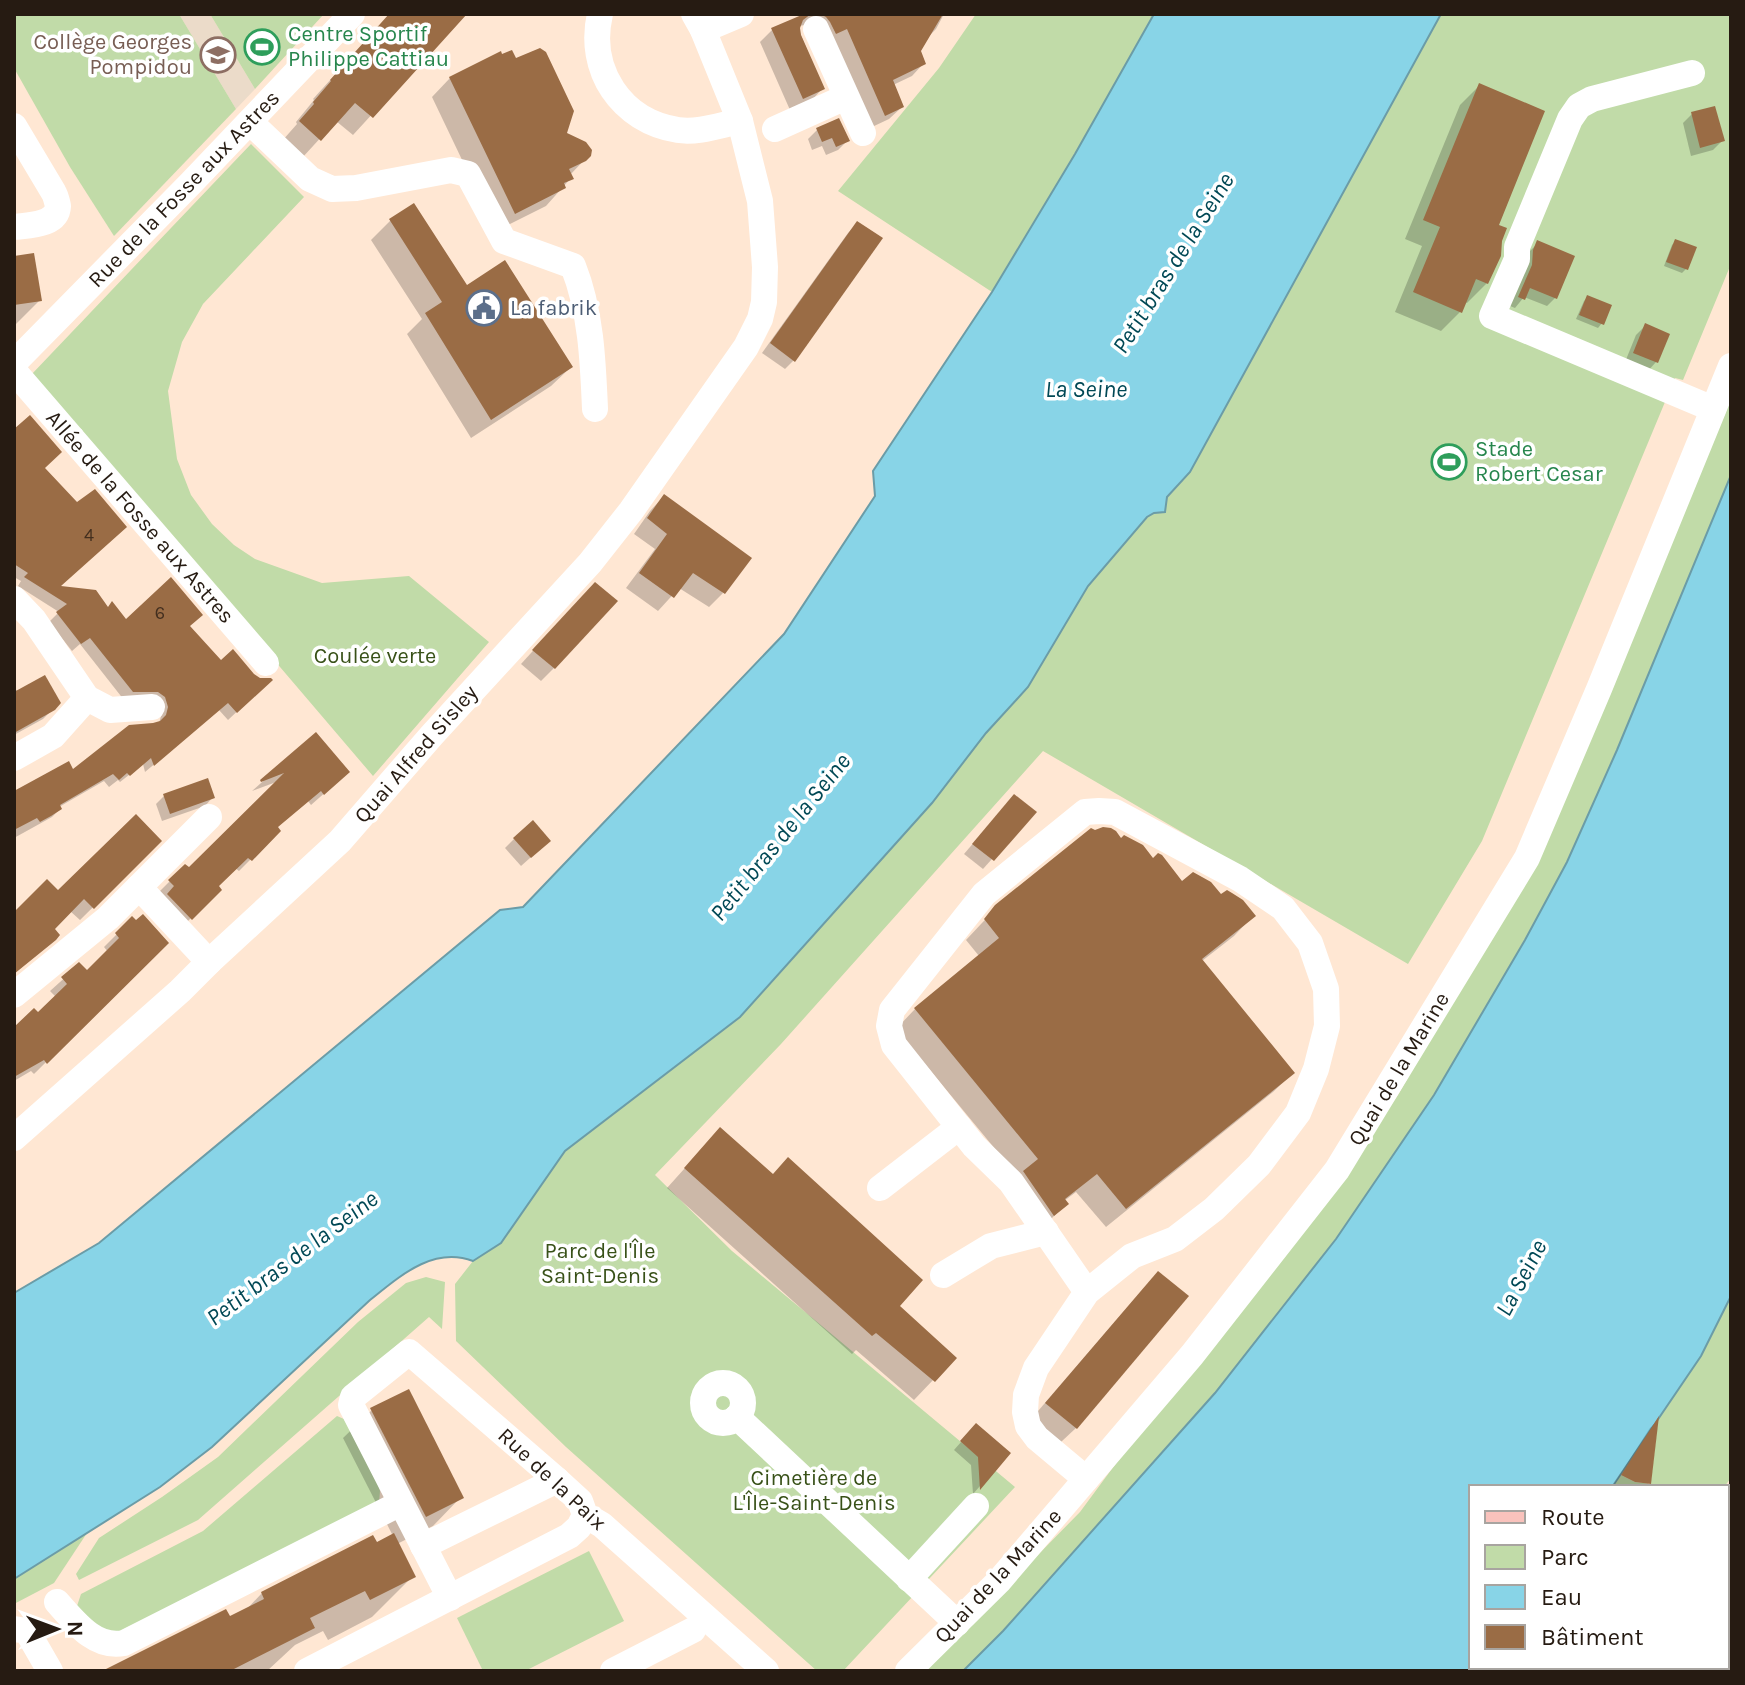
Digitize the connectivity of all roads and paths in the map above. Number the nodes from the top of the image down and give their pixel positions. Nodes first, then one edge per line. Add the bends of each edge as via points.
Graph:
1 (352, 14) edge
2 (600, 14) edge
3 (741, 14) edge
4 (813, 21) edge
5 (698, 22) edge
6 (1692, 73) dead end
7 (846, 97) junction
8 (740, 121) junction
9 (250, 122) junction
10 (14, 126) edge
11 (775, 129) dead end
12 (863, 133) dead end
13 (14, 227) edge
14 (14, 363) edge
15 (1731, 366) edge
16 (14, 371) edge
17 (595, 409) dead end
18 (1713, 409) junction
19 (14, 599) edge
20 (266, 663) dead end
21 (87, 698) junction
22 (152, 707) dead end
23 (14, 758) edge
24 (209, 817) dead end
25 (139, 887) junction
26 (209, 962) junction
27 (14, 995) edge
28 (959, 1127) junction
29 (14, 1138) edge
30 (880, 1188) dead end
31 (1046, 1232) junction
32 (943, 1275) dead end
33 (1087, 1292) junction
34 (737, 1417) dead end
35 (1086, 1479) junction
36 (557, 1480) junction
37 (401, 1503) junction
38 (976, 1506) dead end
39 (585, 1515) junction
40 (423, 1546) junction
41 (909, 1579) junction
42 (450, 1598) junction
43 (57, 1602) dead end
44 (957, 1623) junction
45 (18, 1629) edge
46 (693, 1630) dead end
47 (50, 1671) edge
48 (307, 1671) edge
49 (613, 1671) edge
50 (766, 1671) edge
51 (908, 1671) edge

1 - 9 street, Rue de la Fosse aux Astres
2 - 8 street via 600,60 615,95 636,114 679,130
3 - 5 street
4 - 7 street
5 - 8 street
6 - 18 street via 1579,106 1492,316
7 - 11 street
7 - 12 street
8 - 26 street, Quai Alfred Sisley via 760,201 765,267 764,302 751,340 590,563 340,841
9 - 14 street, Rue de la Fosse aux Astres
9 - 17 street via 310,179 332,189 451,170 468,174 504,241 573,266 592,342
10 - 13 street via 58,206 49,220
15 - 18 street, Quai de la Marine
16 - 20 street, Allée de la Fosse aux Astres
18 - 35 street, Quai de la Marine via 1527,858 1337,1170 1192,1355
19 - 21 street
21 - 22 street via 110,710
21 - 23 street via 53,736
24 - 25 street
25 - 26 street
25 - 27 street
26 - 29 street, Quai Alfred Sisley
28 - 30 street
28 - 31 street via 1011,1182
28 - 33 street via 894,1045 892,1010 984,894 1085,812 1115,812 1283,908 1310,943 1326,989 1327,1026 1298,1113 1259,1165 1214,1209 1175,1239 1132,1256
31 - 32 street via 991,1246
31 - 33 street
33 - 35 street via 1036,1368 1025,1412 1037,1438
34 - 41 street
35 - 44 street, Quai de la Marine
36 - 37 street, Rue de la Paix via 409,1352 351,1402
36 - 39 street, Rue de la Paix via 580,1501
36 - 40 street
37 - 40 street
37 - 43 street via 124,1643 107,1644 84,1631
38 - 41 street
39 - 42 street via 569,1536
39 - 50 street, Rue de la Paix
40 - 42 street
41 - 44 street
42 - 48 street
44 - 51 street, Quai de la Marine
45 - 47 street via 27,1631
46 - 49 street

